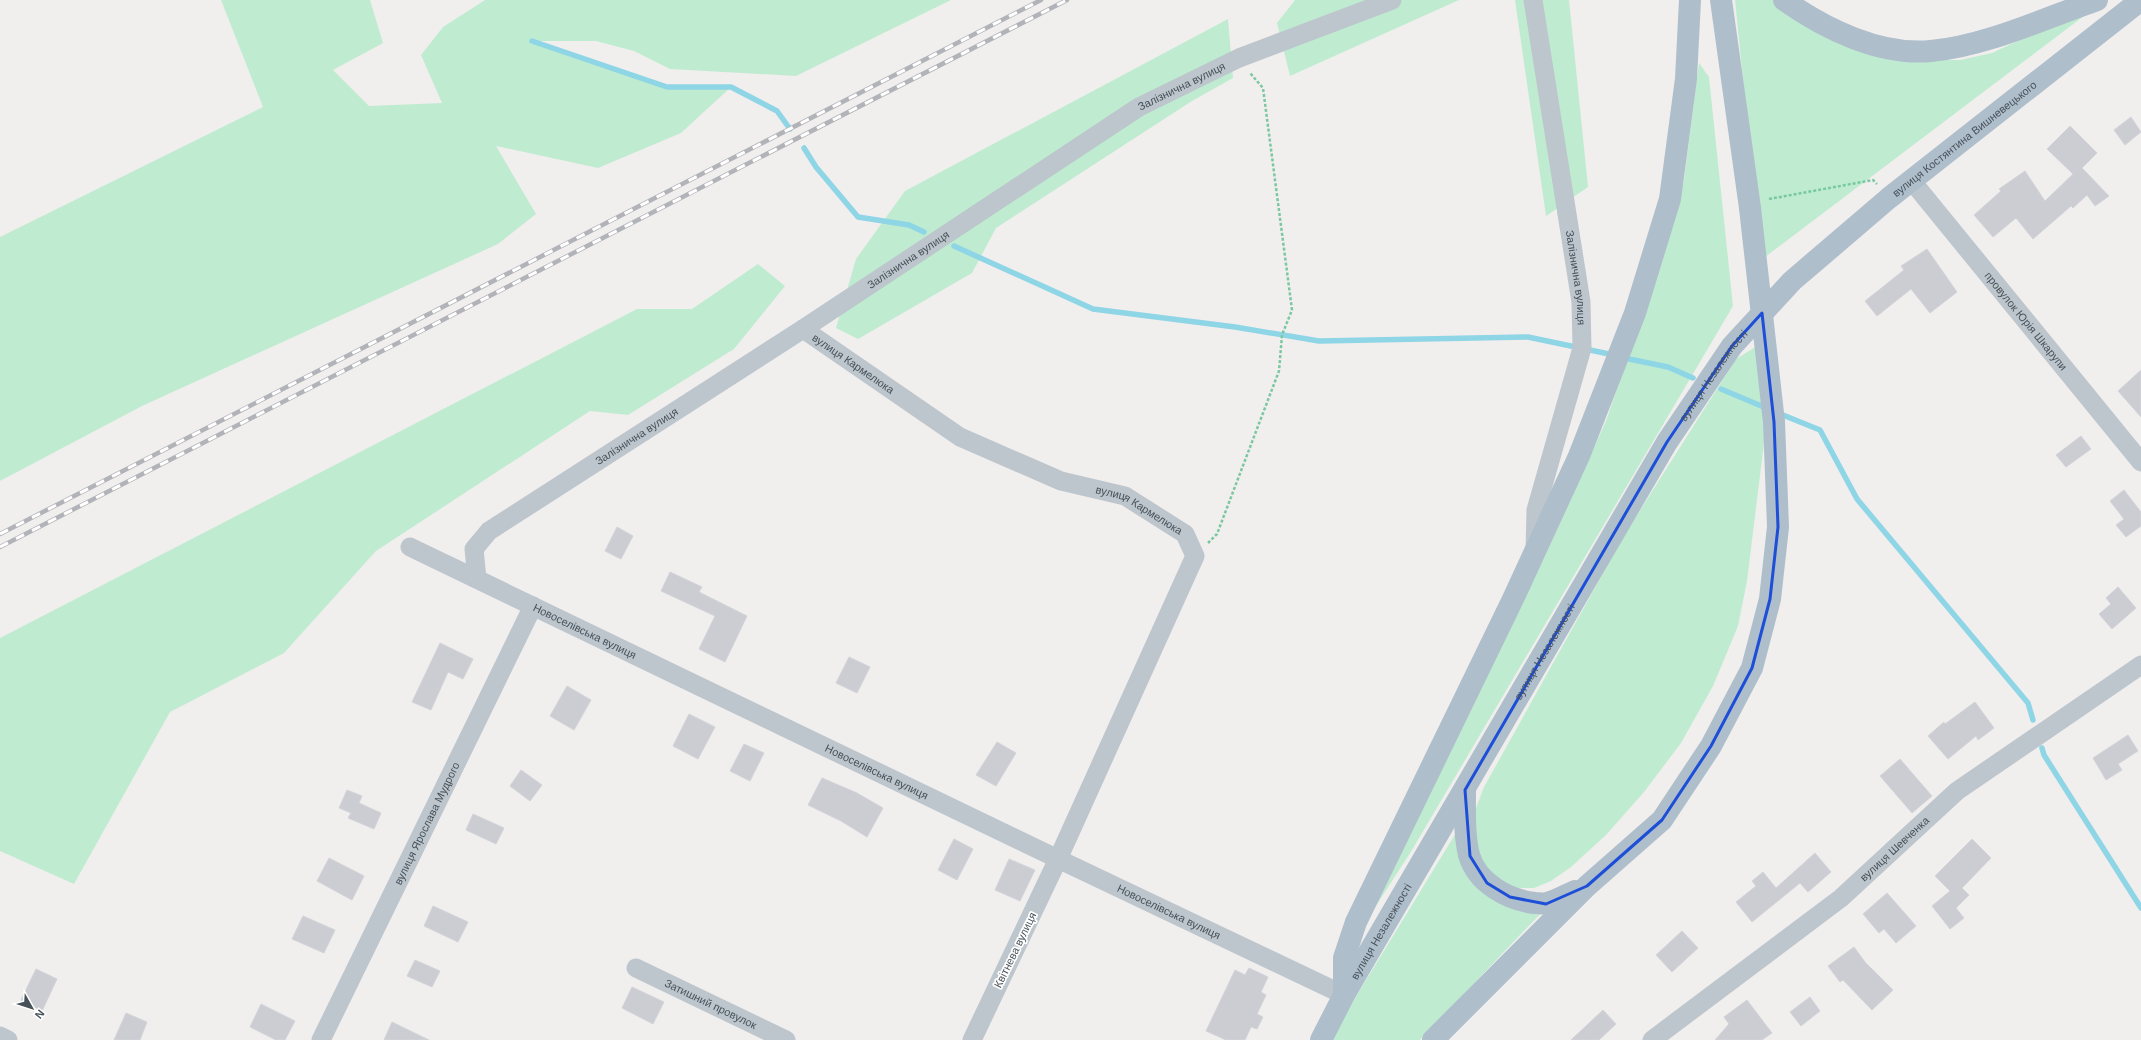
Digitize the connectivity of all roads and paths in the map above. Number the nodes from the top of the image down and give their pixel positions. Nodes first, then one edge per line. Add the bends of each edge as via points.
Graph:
1 (1392, 0) edge
2 (1533, 0) edge
3 (1690, 0) edge
4 (1721, 0) edge
5 (1784, 0) edge
6 (2097, 0) edge
7 (2141, 0) edge
8 (1239, 58) junction
9 (1873, 180) dead end
10 (1910, 180) junction
11 (1749, 205) junction
12 (1792, 281) joint
13 (803, 329) junction
14 (2141, 462) edge
15 (410, 547) dead end
16 (1535, 552) junction
17 (1195, 556) junction
18 (477, 579) junction
19 (533, 606) junction
20 (2141, 665) edge
21 (1465, 790) junction
22 (1058, 860) junction
23 (1587, 886) junction
24 (636, 968) dead end
25 (1344, 995) junction
26 (0, 1036) edge
27 (8, 1040) edge
28 (321, 1040) edge
29 (786, 1040) edge
30 (972, 1040) edge
31 (1322, 1040) edge
32 (1433, 1040) edge
33 (1652, 1040) edge

1 - 8 street, Залізнична вулиця
2 - 16 street, Залізнична вулиця via 1580,302 1582,348 1536,510
3 - 16 main road via 1686,79 1670,199 1635,313 1609,384
4 - 11 main road
5 - 6 main road via 1819,22 1882,47 1930,51 1968,45
7 - 10 main road, вулиця Костянтина Вишневецького
8 - 13 street, Залізнична вулиця via 1139,107
8 - 17 path via 1263,88 1292,310 1282,335 1279,371 1217,534
9 - 11 path
10 - 12 main road, вулиця Костянтина Вишневецького
10 - 14 street, провулок Юрія Шкарупи
11 - 23 main road, bridge via 1774,422 1778,527 1770,599 1752,668 1711,746 1662,820
12 - 21 main road, вулиця Незалежності via 1732,346 1667,442
13 - 17 street, вулиця Кармелюка via 960,437 1061,480 1125,496 1185,534
13 - 18 street, Залізнична вулиця via 489,531 474,549
15 - 18 street, Новоселівська вулиця
16 - 25 main road via 1356,922 1344,958
17 - 22 street
18 - 19 street, Новоселівська вулиця
19 - 22 street, Новоселівська вулиця
19 - 28 street, вулиця Ярослава Мудрого
20 - 33 street, вулиця Шевченка via 1957,791 1841,898
21 - 23 main road via 1466,836 1470,856 1478,873 1487,883 1510,897 1525,902 1546,904
21 - 25 main road, вулиця Незалежності
22 - 25 street, Новоселівська вулиця
22 - 30 street, Квітнева вулиця
23 - 32 main road
24 - 29 street, Затишний провулок
25 - 31 main road, вулиця Незалежності
26 - 27 street

